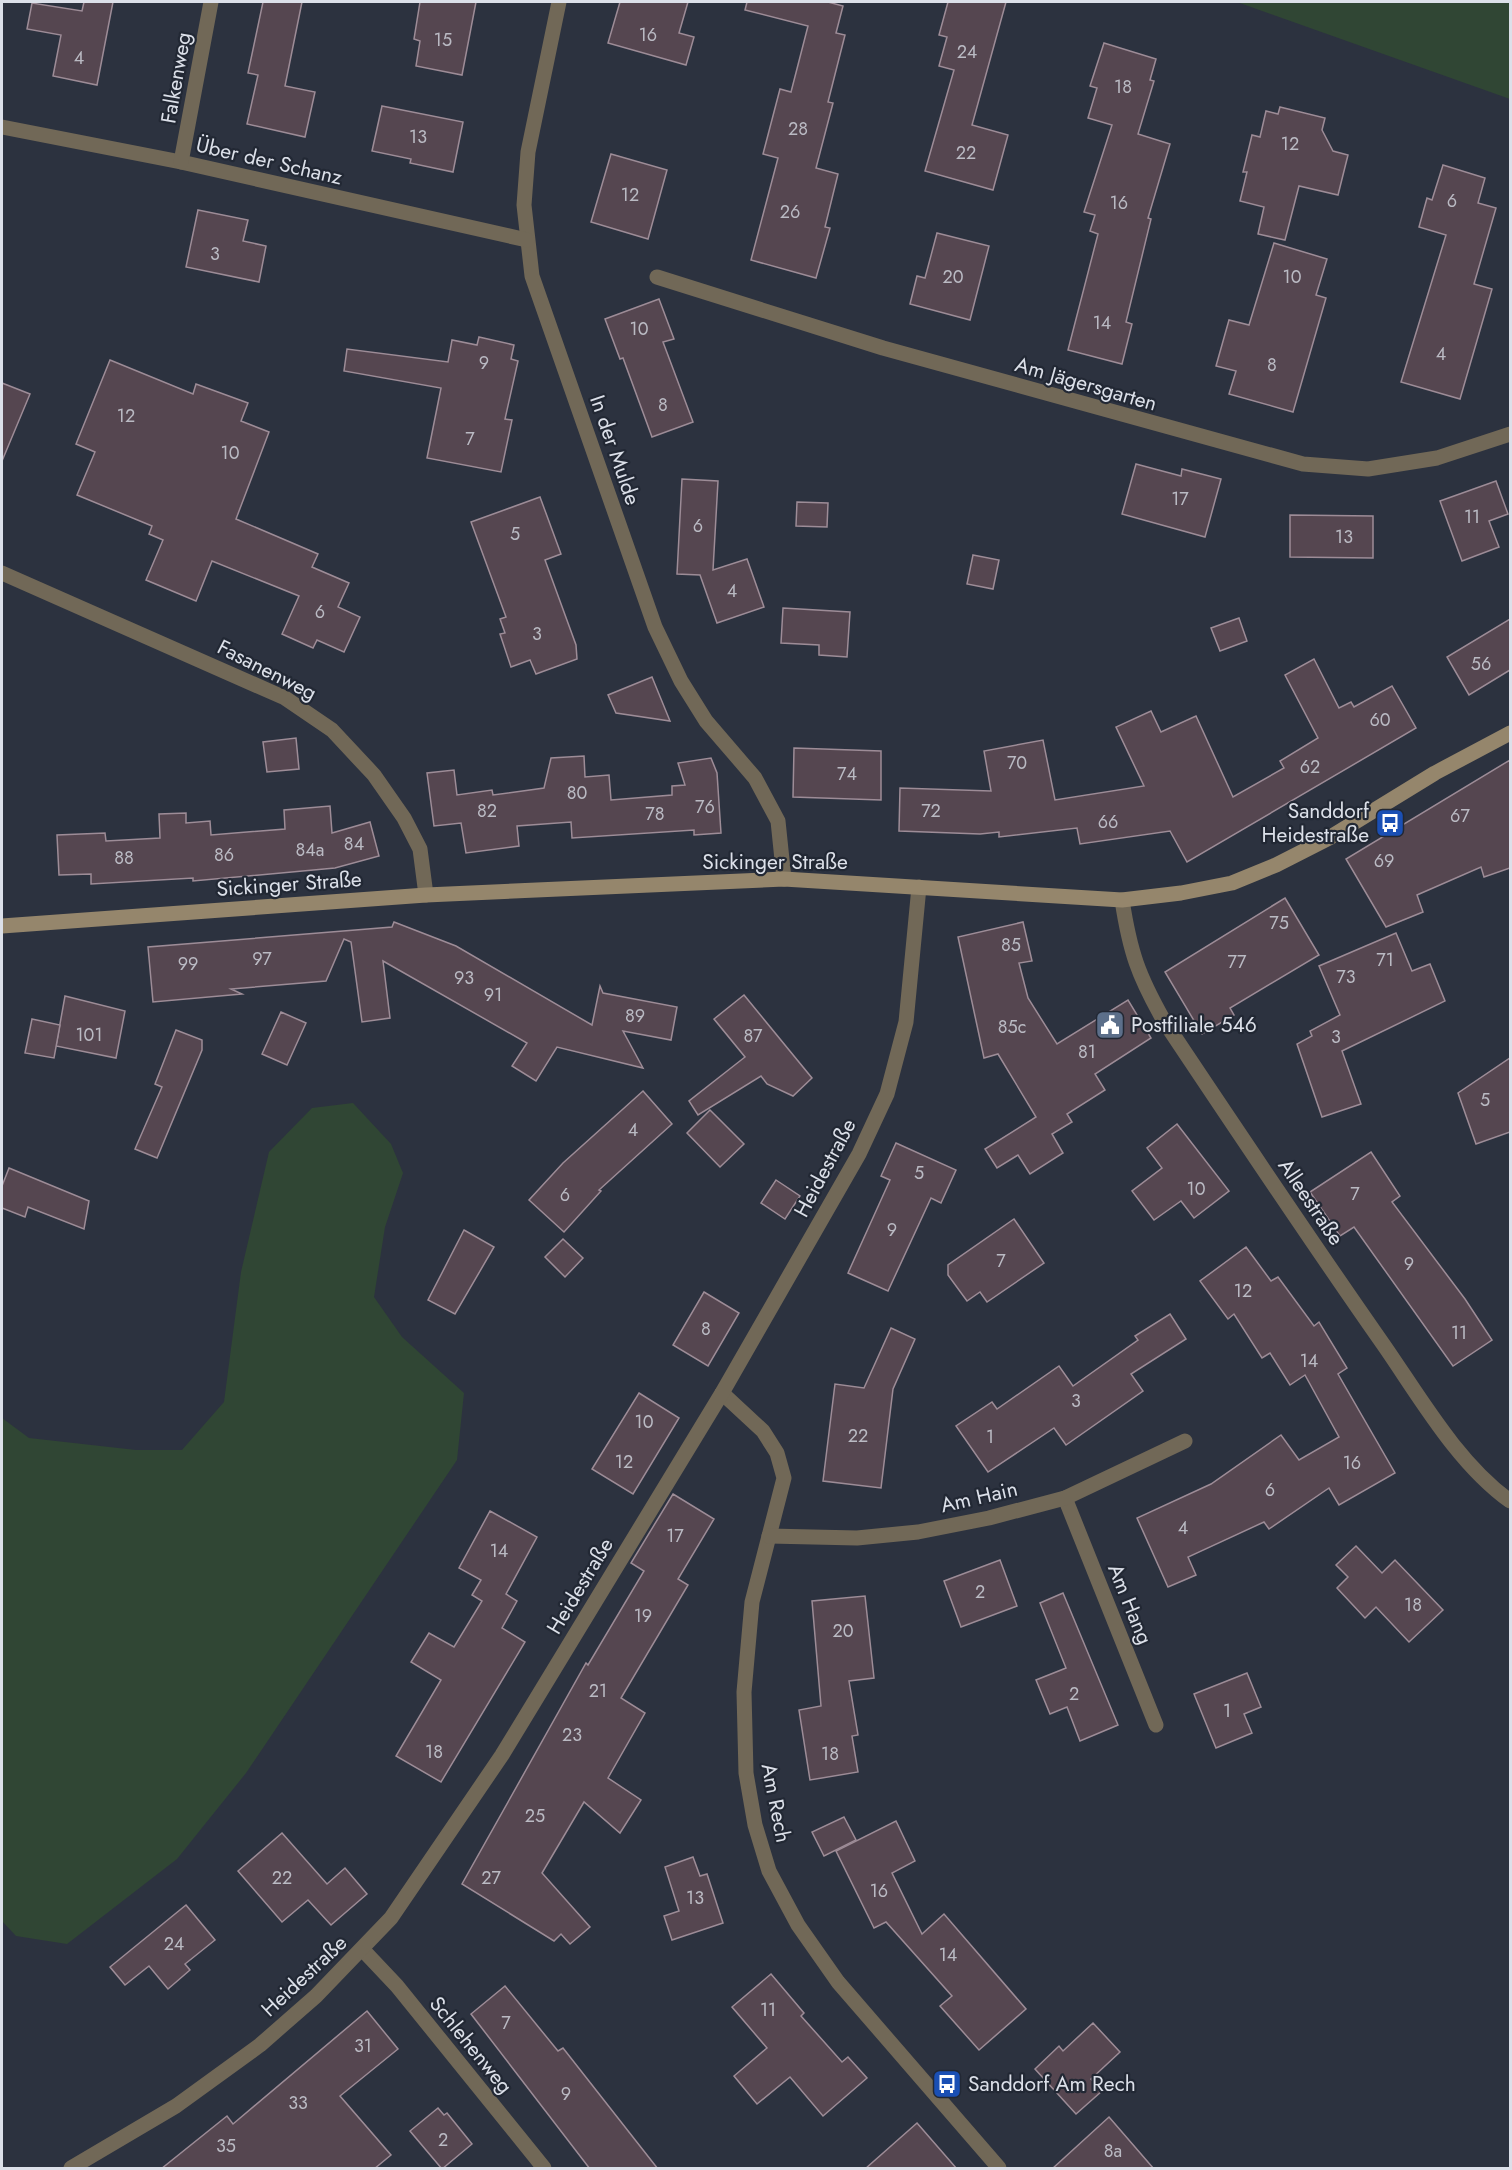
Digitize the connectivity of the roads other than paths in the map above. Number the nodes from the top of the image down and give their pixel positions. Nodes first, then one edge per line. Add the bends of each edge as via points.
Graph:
1 (211, 2) edge
2 (559, 2) edge
3 (2, 127) edge
4 (181, 162) junction
5 (527, 240) junction
6 (657, 277) dead end
7 (1510, 434) edge
8 (2, 573) edge
9 (1510, 733) edge
10 (784, 879) junction
11 (919, 887) junction
12 (426, 895) junction
13 (1122, 900) junction
14 (2, 926) edge
15 (722, 1393) junction
16 (1185, 1441) dead end
17 (1065, 1498) junction
18 (1510, 1501) edge
19 (769, 1536) junction
20 (1156, 1725) dead end
21 (363, 1950) junction
22 (71, 2169) edge
23 (544, 2169) edge
24 (999, 2169) edge

1 - 4 street, Falkenweg
2 - 5 street, In der Mulde via 528,153 524,205
3 - 4 street, Über der Schanz
4 - 5 street, Über der Schanz
5 - 10 street, In der Mulde via 532,276 655,627 700,711 755,778 778,821
6 - 7 street, Am Jägersgarten via 894,352 1303,464 1368,469 1437,458
8 - 12 street, Fasanenweg via 285,698 332,730 374,775 404,818 420,849
9 - 13 street, Sickinger Straße via 1276,865 1232,883
10 - 11 street, Sickinger Straße
10 - 12 street, Sickinger Straße
11 - 13 street, Sickinger Straße
11 - 15 street, Heidestraße via 906,1022 887,1094 859,1154
12 - 14 street, Sickinger Straße
13 - 18 street, Alleestraße via 1129,945 1141,981 1164,1021 1435,1418 1478,1473
15 - 19 street, Am Rech via 763,1431 777,1453 784,1478
15 - 21 street, Heidestraße via 502,1755 420,1879
16 - 17 street, Am Hain
17 - 19 street, Am Hain via 918,1532 857,1538
17 - 20 street, Am Hang
19 - 24 street, Am Rech via 752,1602 744,1692 746,1773 755,1825 769,1871 798,1925 838,1982
21 - 22 street, Heidestraße via 260,2045 176,2106
21 - 23 street, Schlehenweg via 397,1986

